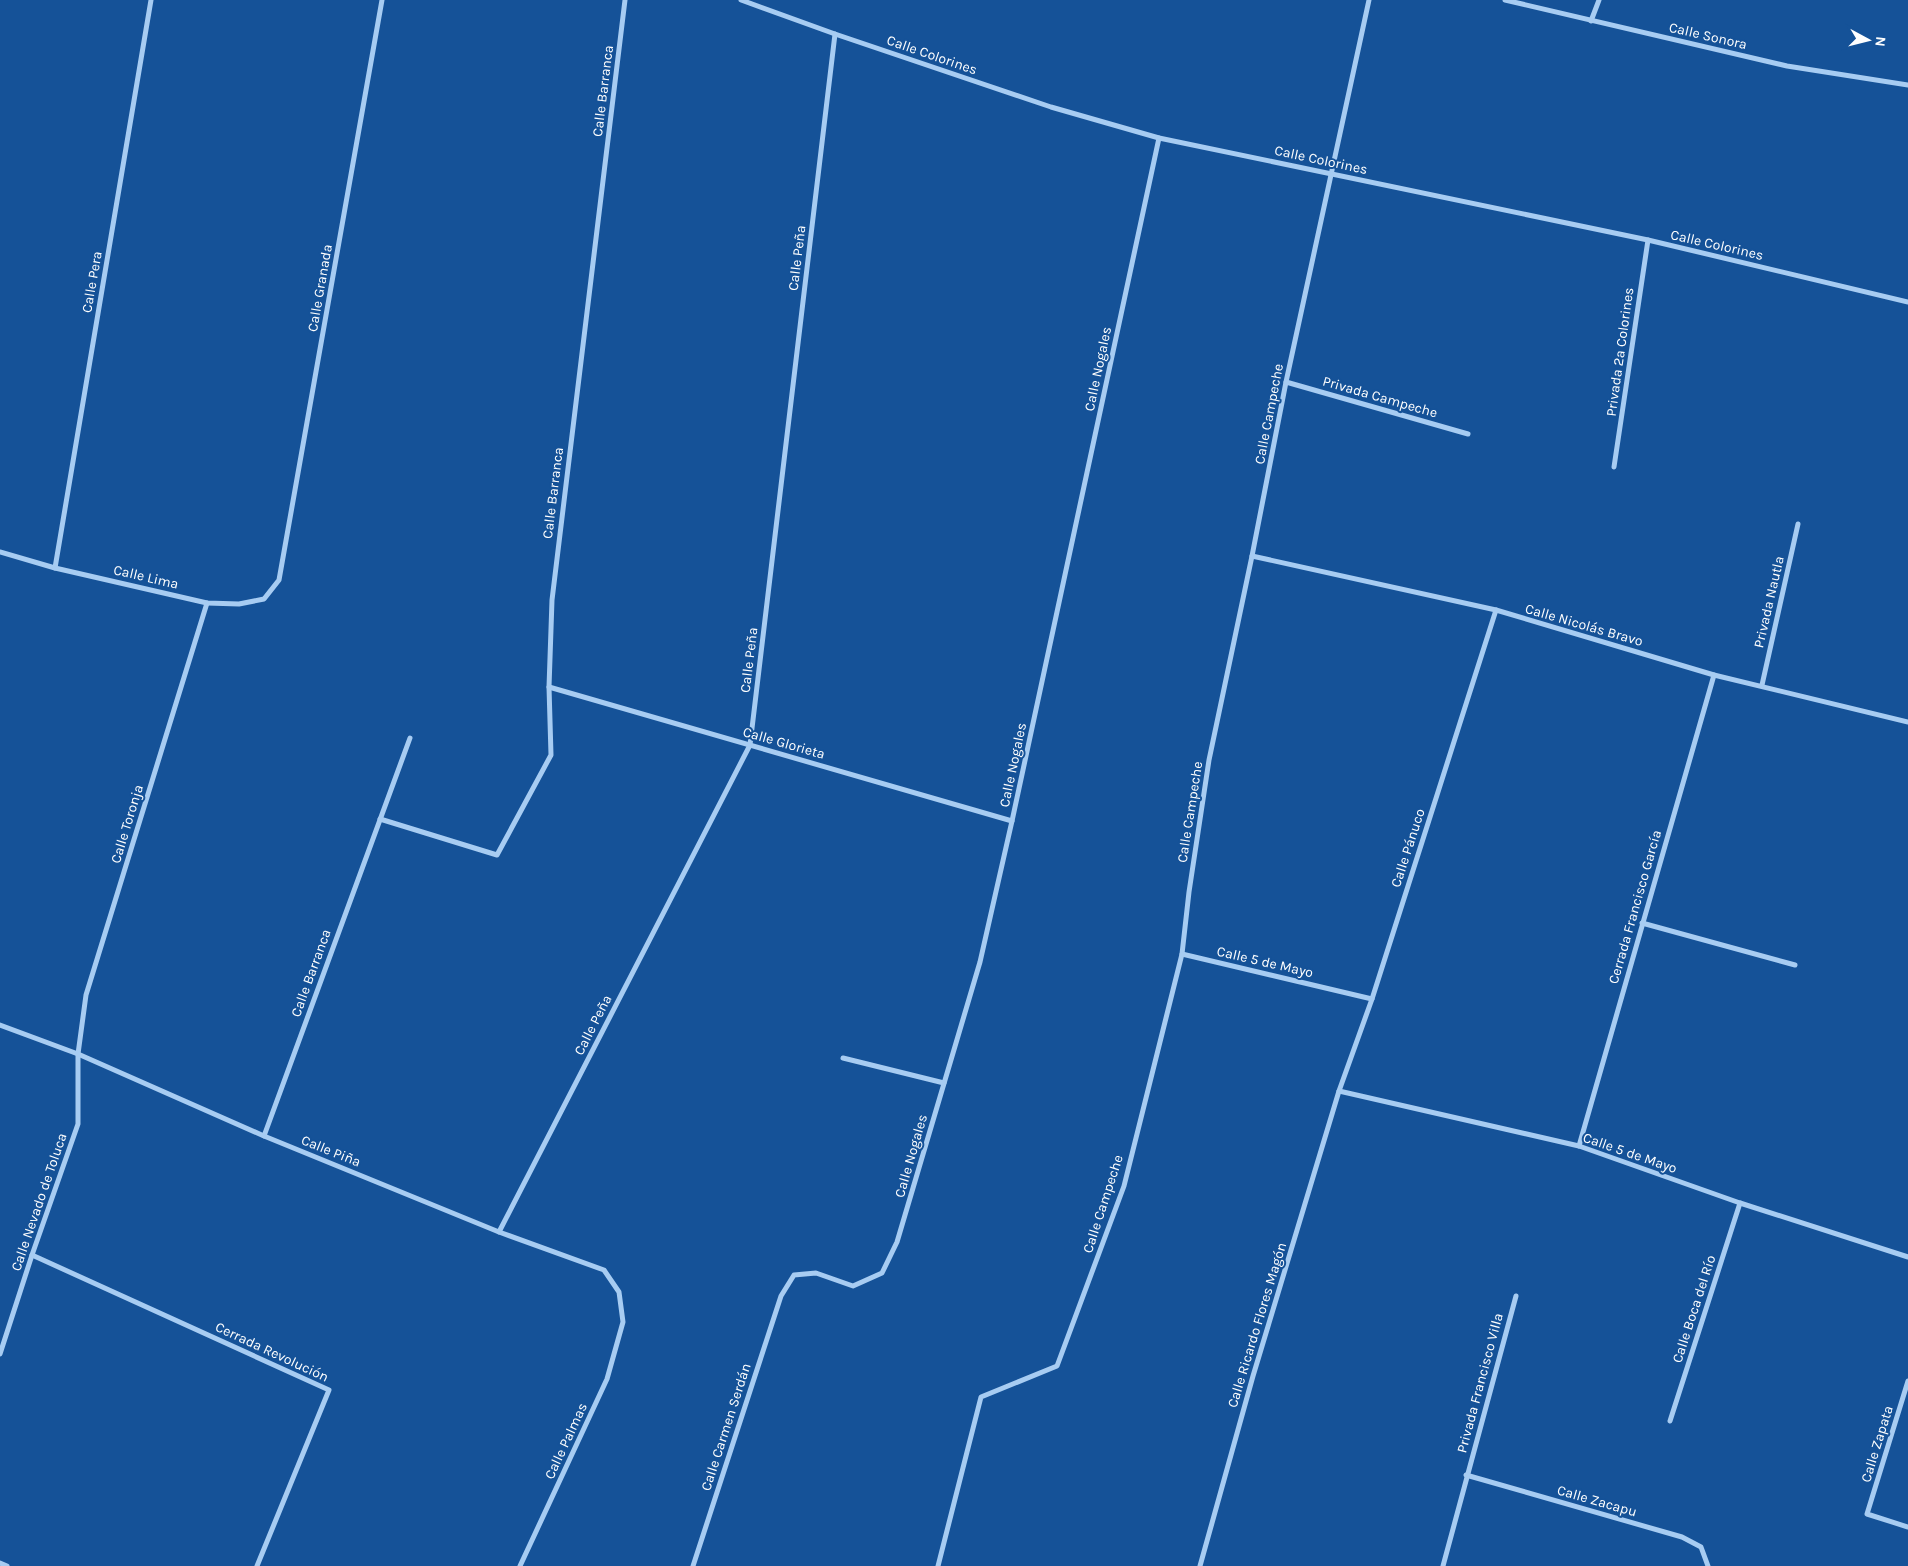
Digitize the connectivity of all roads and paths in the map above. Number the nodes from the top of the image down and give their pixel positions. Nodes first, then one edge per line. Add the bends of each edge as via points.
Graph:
1 (150, 0) edge
2 (382, 0) edge
3 (625, 0) edge
4 (741, 0) edge
5 (1369, 0) edge
6 (1505, 0) edge
7 (1599, 0) edge
8 (1592, 22) junction
9 (835, 34) junction
10 (1908, 85) edge
11 (1159, 138) junction
12 (1332, 173) junction
13 (1648, 240) junction
14 (1908, 302) edge
15 (1286, 382) junction
16 (1468, 434) dead end
17 (1614, 468) dead end
18 (1798, 524) dead end
19 (0, 552) edge
20 (1252, 556) junction
21 (55, 568) junction
22 (279, 580) joint
23 (207, 603) junction
24 (1496, 610) junction
25 (1714, 675) junction
26 (1762, 685) junction
27 (549, 687) junction
28 (1908, 722) edge
29 (410, 738) dead end
30 (750, 745) junction
31 (380, 819) junction
32 (1012, 821) junction
33 (1642, 922) junction
34 (1182, 954) junction
35 (1796, 966) dead end
36 (1372, 999) junction
37 (0, 1025) edge
38 (78, 1054) junction
39 (843, 1058) dead end
40 (944, 1082) junction
41 (1339, 1091) junction
42 (264, 1136) junction
43 (1579, 1146) junction
44 (1740, 1203) junction
45 (500, 1232) junction
46 (32, 1255) junction
47 (1908, 1257) edge
48 (781, 1296) joint
49 (1516, 1296) dead end
50 (623, 1322) joint
51 (0, 1354) edge
52 (1908, 1381) edge
53 (1670, 1421) dead end
54 (1466, 1475) junction
55 (1908, 1527) edge
56 (0, 1563) edge
57 (1708, 1565) edge
58 (7, 1566) edge
59 (257, 1566) edge
60 (520, 1566) edge
61 (693, 1566) edge
62 (938, 1566) edge
63 (1200, 1566) edge
64 (1443, 1566) edge

1 - 21 street, Calle Pera
2 - 22 street, Calle Granada
3 - 27 street, Calle Barranca via 552,600
4 - 9 street, Calle Colorines
5 - 12 street, Calle Campeche
6 - 8 street, Calle Sonora
7 - 8 street
8 - 10 street, Calle Sonora via 1787,66
9 - 11 street, Calle Colorines via 1050,107
9 - 30 street, Calle Peña
11 - 12 street, Calle Colorines
11 - 32 street, Calle Nogales
12 - 13 street, Calle Colorines
12 - 15 street, Calle Campeche
13 - 14 street, Calle Colorines
13 - 17 street, Privada 2ª Colorines
15 - 16 street, Privada Campeche
15 - 20 street, Calle Campeche
18 - 26 street, Privada Nautla
19 - 21 street, Calle Lima
20 - 24 street, Calle Nicolás Bravo
20 - 34 street, Calle Campeche via 1209,760
21 - 23 street, Calle Lima
22 - 23 street, Calle Lima via 264,599 240,604
23 - 38 street, Calle Toronja via 86,995
24 - 25 street, Calle Nicolás Bravo
24 - 36 street, Calle Pánuco
25 - 26 street, Calle Nicolás Bravo
25 - 33 street, Cerrada Francisco García
26 - 28 street, Calle Nicolás Bravo
27 - 30 street, Calle Glorieta
27 - 31 street, Calle Barranca via 551,755 498,855
29 - 31 street, Calle Barranca
30 - 32 street, Calle Glorieta
30 - 45 street, Calle Peña
31 - 42 street, Calle Barranca
32 - 40 street, Calle Nogales via 980,962
33 - 35 street
33 - 43 street, Cerrada Francisco García
34 - 36 street, Calle 5 de Mayo
34 - 62 street, Calle Campeche via 1124,1186 1057,1366 980,1397
36 - 41 street, Calle Pánuco
37 - 38 street, Calle Piña
38 - 42 street, Calle Piña
38 - 46 street, Calle Nevado de Toluca via 78,1124
39 - 40 street
40 - 48 street, Calle Nogales via 896,1242 882,1273 853,1286 816,1273 794,1275
41 - 43 street, Calle 5 de Mayo
41 - 63 street, Calle Ricardo Flores Magón
42 - 45 street, Calle Piña
43 - 44 street, Calle 5 de Mayo
44 - 47 street, Calle 5 de Mayo
44 - 53 street, Calle Boca del Río
45 - 50 street, Calle Piña via 604,1270 619,1292
46 - 51 street, Calle Nevado de Toluca
46 - 59 street, Cerrada Revolución via 329,1390
48 - 61 street, Calle Carmen Serdán
49 - 54 street, Privada Francisco Villa
50 - 60 street, Calle Palmas via 607,1379
52 - 55 street, Calle Zapata via 1867,1514
54 - 57 street, Calle Zacapu via 1682,1537 1701,1547
54 - 64 street, Privada Francisco Villa
56 - 58 street

